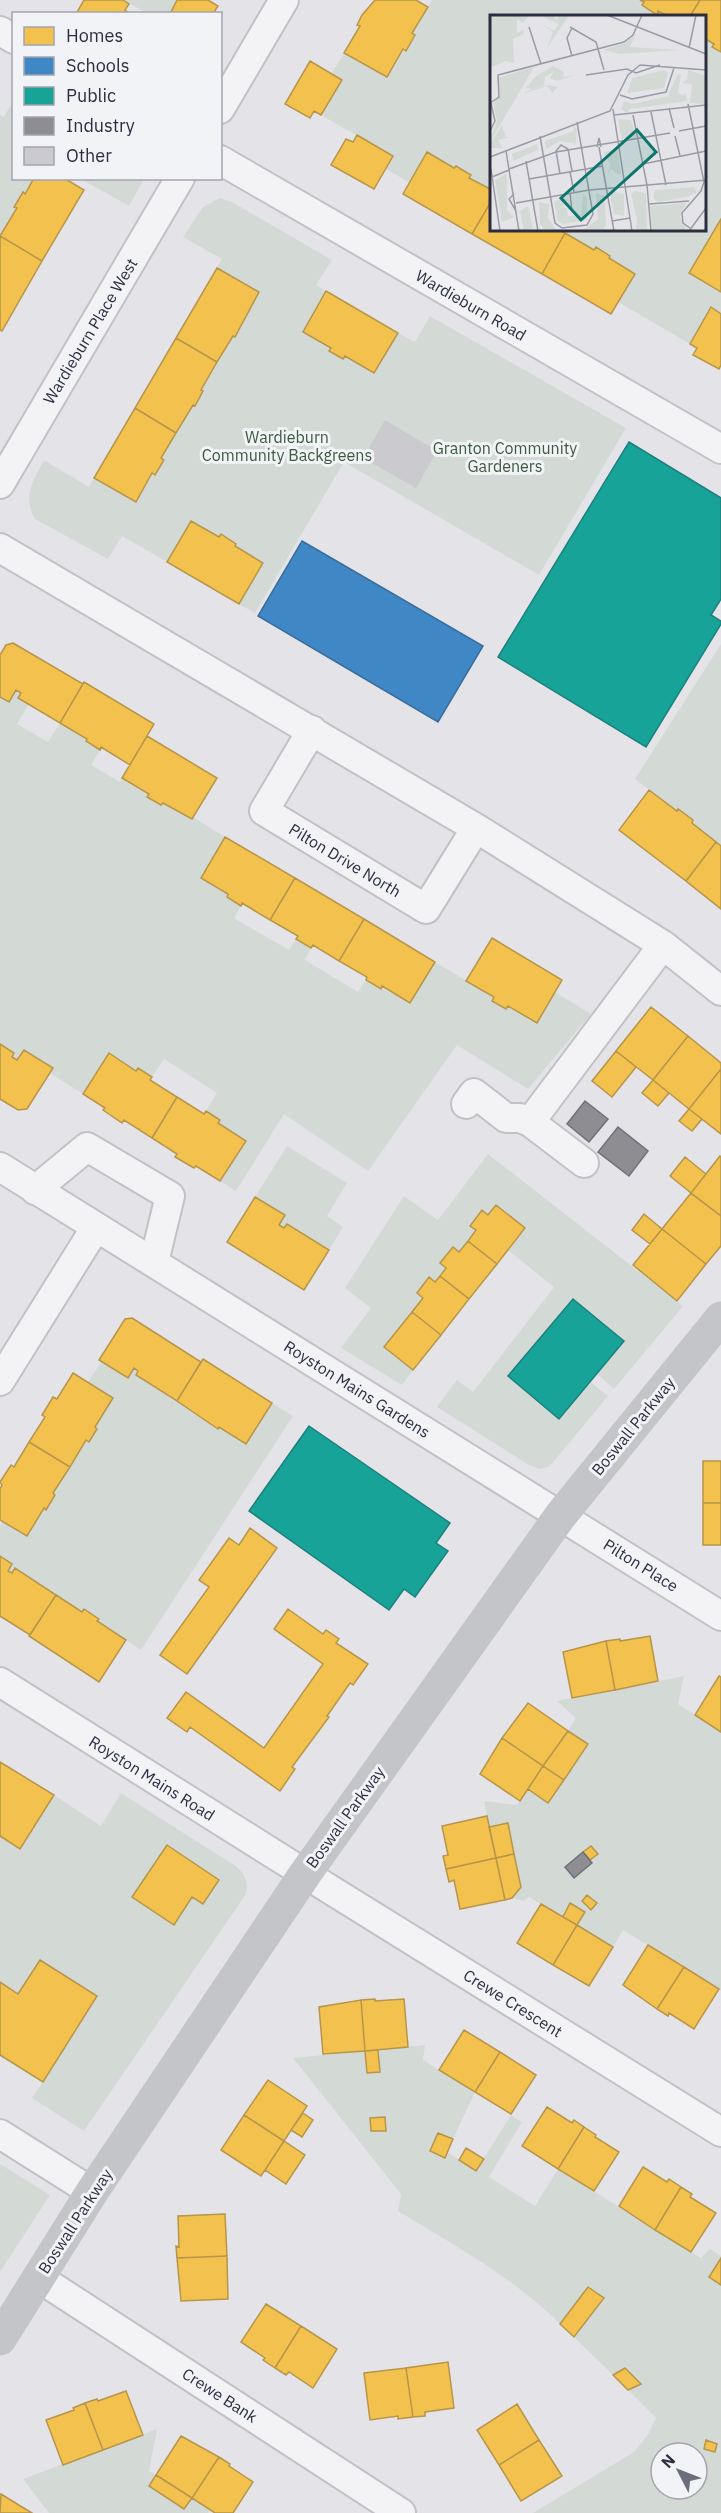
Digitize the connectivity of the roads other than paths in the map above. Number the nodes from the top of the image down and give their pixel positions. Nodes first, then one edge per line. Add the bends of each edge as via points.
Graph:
1 (284, 0) edge
2 (222, 106) edge
3 (222, 161) edge
4 (179, 180) edge
5 (721, 449) edge
6 (0, 484) edge
7 (0, 548) edge
8 (312, 730) junction
9 (476, 828) junction
10 (663, 945) junction
11 (721, 991) edge
12 (466, 1104) dead end
13 (530, 1122) junction
14 (584, 1163) dead end
15 (0, 1167) edge
16 (35, 1190) junction
17 (96, 1227) junction
18 (154, 1262) junction
19 (721, 1318) edge
20 (0, 1381) edge
21 (561, 1515) junction
22 (721, 1616) edge
23 (0, 1682) edge
24 (305, 1874) junction
25 (721, 2132) edge
26 (0, 2134) edge
27 (92, 2192) junction
28 (39, 2278) junction
29 (0, 2339) edge
30 (401, 2513) edge

1 - 2 street
3 - 5 street, Wardieburn Road
4 - 6 street, Wardieburn Place West
7 - 8 street
8 - 9 street
8 - 9 street, Pilton Drive North via 264,811 426,909
9 - 10 street
10 - 11 street
10 - 13 street
12 - 13 street via 474,1093 506,1118
13 - 14 street
15 - 16 street, Royston Mains Gardens
16 - 17 street, Royston Mains Gardens
16 - 18 street via 87,1147 170,1196
17 - 18 street, Royston Mains Gardens
17 - 20 street
18 - 21 street, Royston Mains Gardens
19 - 21 street, Boswall Parkway
21 - 22 street, Pilton Place
21 - 24 street, Boswall Parkway
23 - 24 street, Royston Mains Road
24 - 25 street, Crewe Crescent
24 - 27 street, Boswall Parkway
26 - 27 street
27 - 28 street, Boswall Parkway
28 - 29 street, Boswall Parkway
28 - 30 street, Crewe Bank

